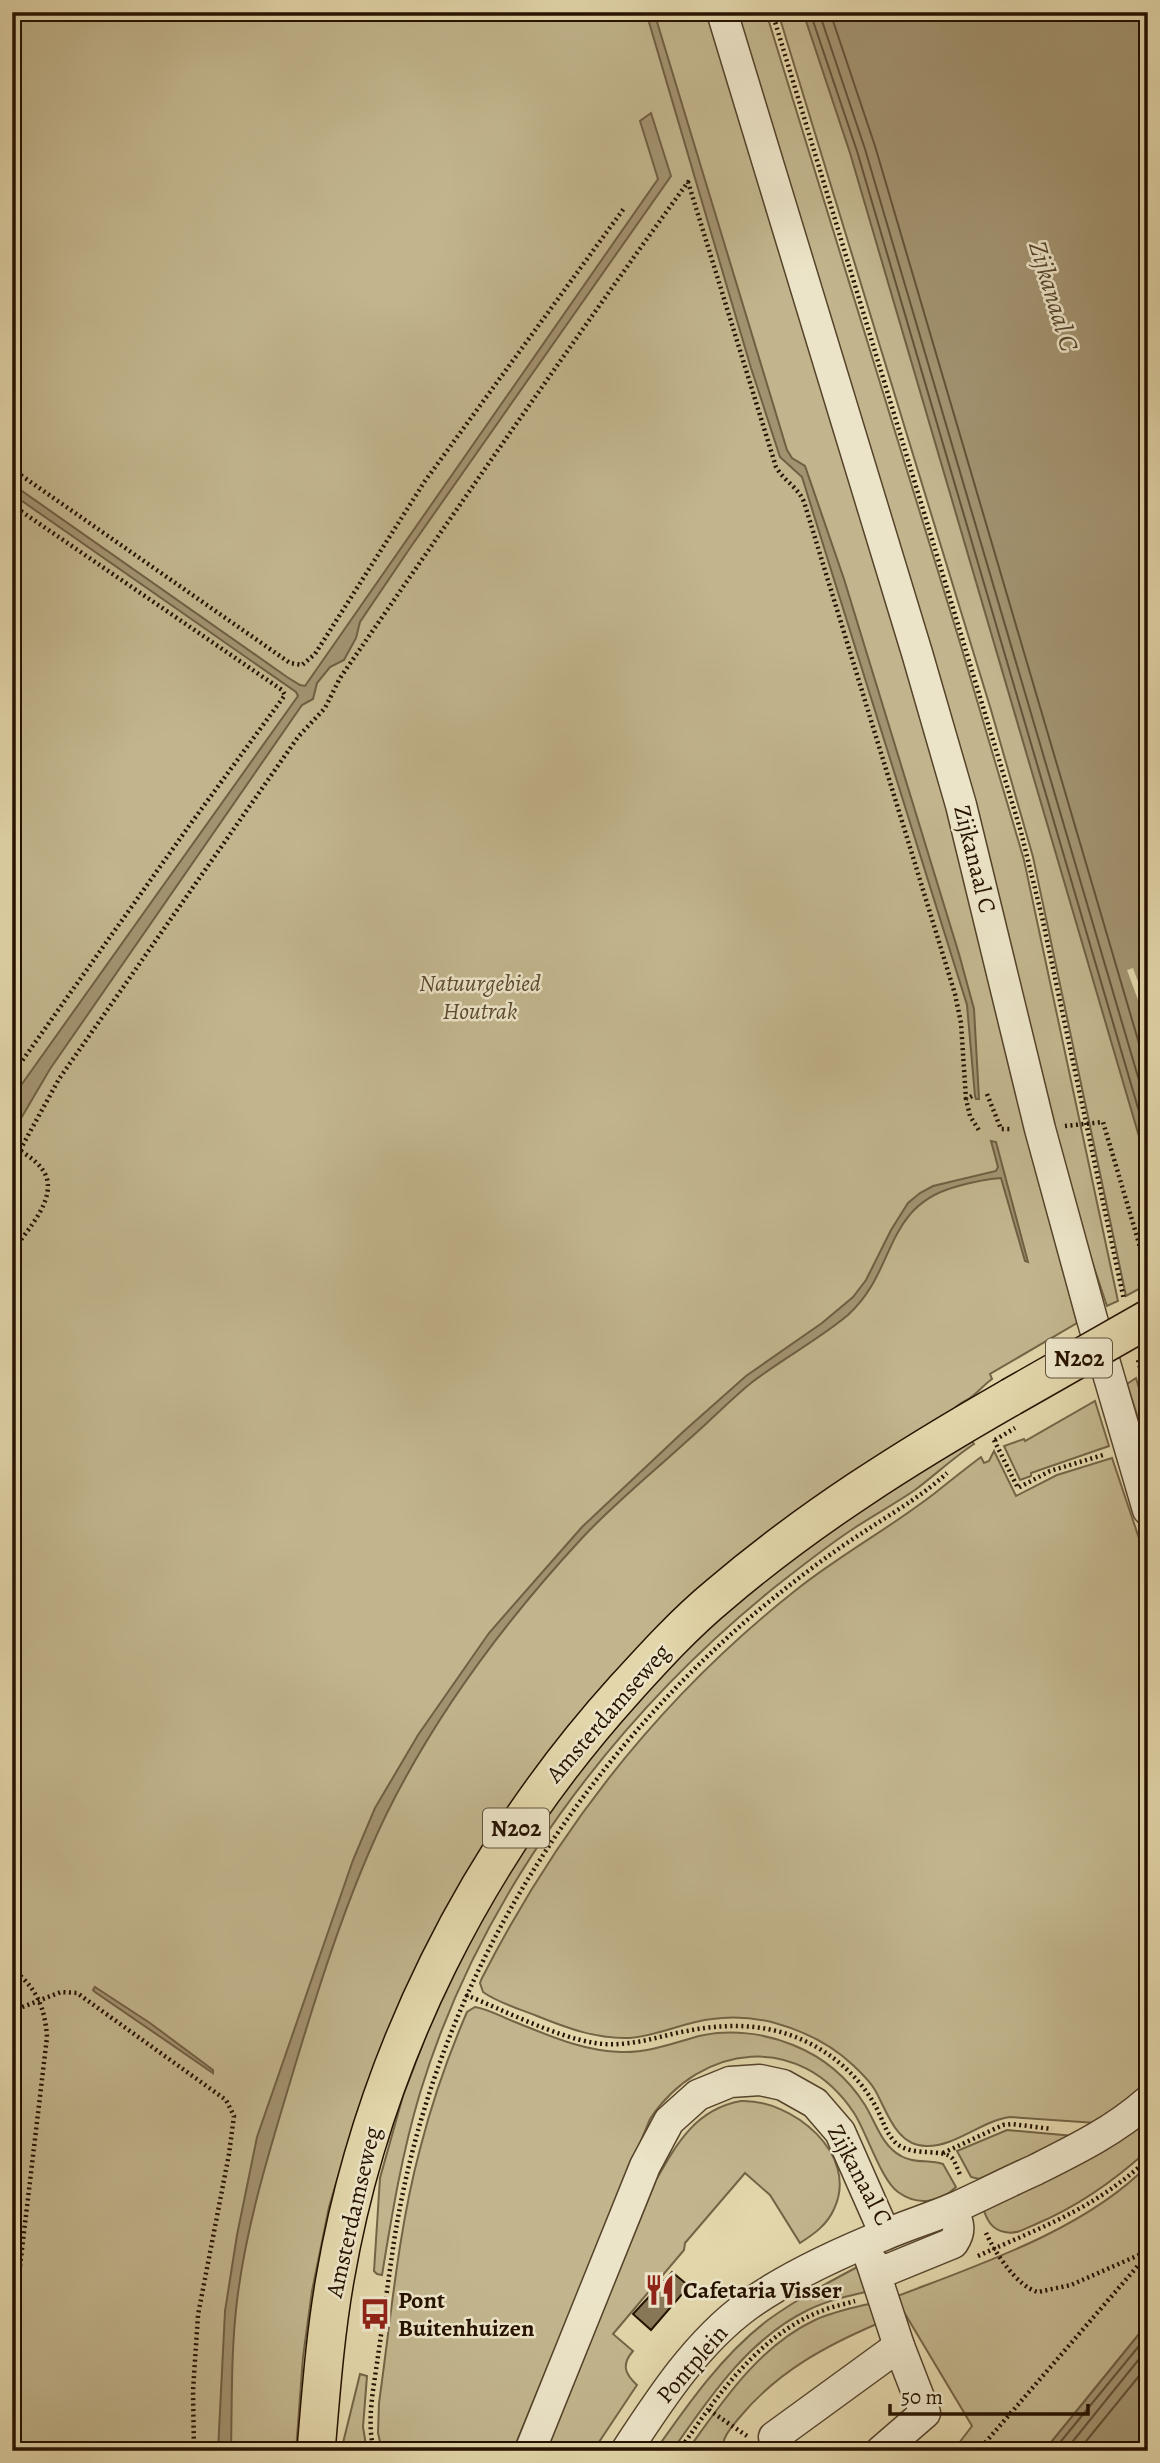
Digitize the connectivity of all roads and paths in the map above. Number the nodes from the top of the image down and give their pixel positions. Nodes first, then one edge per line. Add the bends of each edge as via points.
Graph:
1 (722, 12) edge
2 (772, 12) edge
3 (625, 207) dead end
4 (12, 469) edge
5 (12, 505) edge
6 (12, 1075) edge
7 (1085, 1124) junction
8 (980, 1132) dead end
9 (12, 1145) edge
10 (20, 1150) junction
11 (12, 1252) edge
12 (1148, 1273) edge
13 (1136, 1310) edge
14 (1137, 1354) dead end
15 (1148, 1397) edge
16 (987, 1445) dead end
17 (1091, 1458) dead end
18 (953, 1469) dead end
19 (1148, 1510) edge
20 (12, 1969) edge
21 (466, 1995) junction
22 (40, 2002) junction
23 (12, 2011) edge
24 (1148, 2101) edge
25 (1102, 2135) junction
26 (943, 2153) junction
27 (1148, 2159) edge
28 (962, 2205) junction
29 (885, 2234) junction
30 (993, 2249) junction
31 (1148, 2253) edge
32 (971, 2259) dead end
33 (12, 2293) edge
34 (882, 2294) junction
35 (899, 2346) junction
36 (709, 2410) junction
37 (777, 2444) edge
38 (194, 2451) edge
39 (316, 2451) edge
40 (374, 2451) edge
41 (530, 2451) edge
42 (626, 2451) edge
43 (679, 2451) edge
44 (881, 2451) edge
45 (978, 2451) edge

1 - 19 street, Zijkanaal C via 961,805 1040,1129
2 - 7 path via 1021,832
3 - 4 path via 425,481 315,654 302,665 290,663
5 - 6 path via 285,695
7 - 12 path via 1103,1122
7 - 13 path
8 - 10 path via 970,1116 955,994 874,724 804,502 776,467 688,182 459,503 340,678 325,708 298,737 59,1079
9 - 10 path
10 - 11 path via 42,1168 48,1188 39,1214
13 - 39 main road, Amsterdamseweg / N202, bridge via 1011,1397 831,1507 717,1597 596,1721 525,1813 445,1950 384,2093 358,2176 335,2276
14 - 15 path
16 - 17 path via 995,1440 1018,1488 1050,1471
18 - 21 path, Amsterdamseweg via 789,1586 651,1715 590,1788 537,1863
20 - 22 path via 31,1985
21 - 26 path via 595,2043 646,2042 722,2025 781,2032 841,2063 863,2087 896,2143 912,2151
21 - 40 path, Amsterdamseweg via 420,2121 396,2222 372,2404
22 - 23 path
22 - 33 path via 46,2020 46,2056 20,2266
22 - 38 path via 61,1992 77,1993 226,2100 233,2116 198,2315
24 - 25 street, Zijkanaal C
25 - 26 path via 1003,2125
25 - 28 street, Zijkanaal C
26 - 28 path via 953,2159
27 - 30 path via 1091,2204
28 - 29 street, Zijkanaal C
28 - 30 path
28 - 34 street via 953,2242 892,2269 881,2270 871,2261
29 - 41 street, Zijkanaal C via 840,2132 815,2103 783,2085 761,2080 730,2082 698,2095 669,2121 645,2166
29 - 42 street, Pontplein via 806,2270 746,2306 689,2362
30 - 31 path via 1022,2284 1038,2292 1071,2285
30 - 32 path
31 - 45 path
34 - 35 street
34 - 36 path via 824,2309 786,2330 738,2374
35 - 37 street
35 - 44 street via 925,2413
36 - 37 path via 752,2440
36 - 43 path

